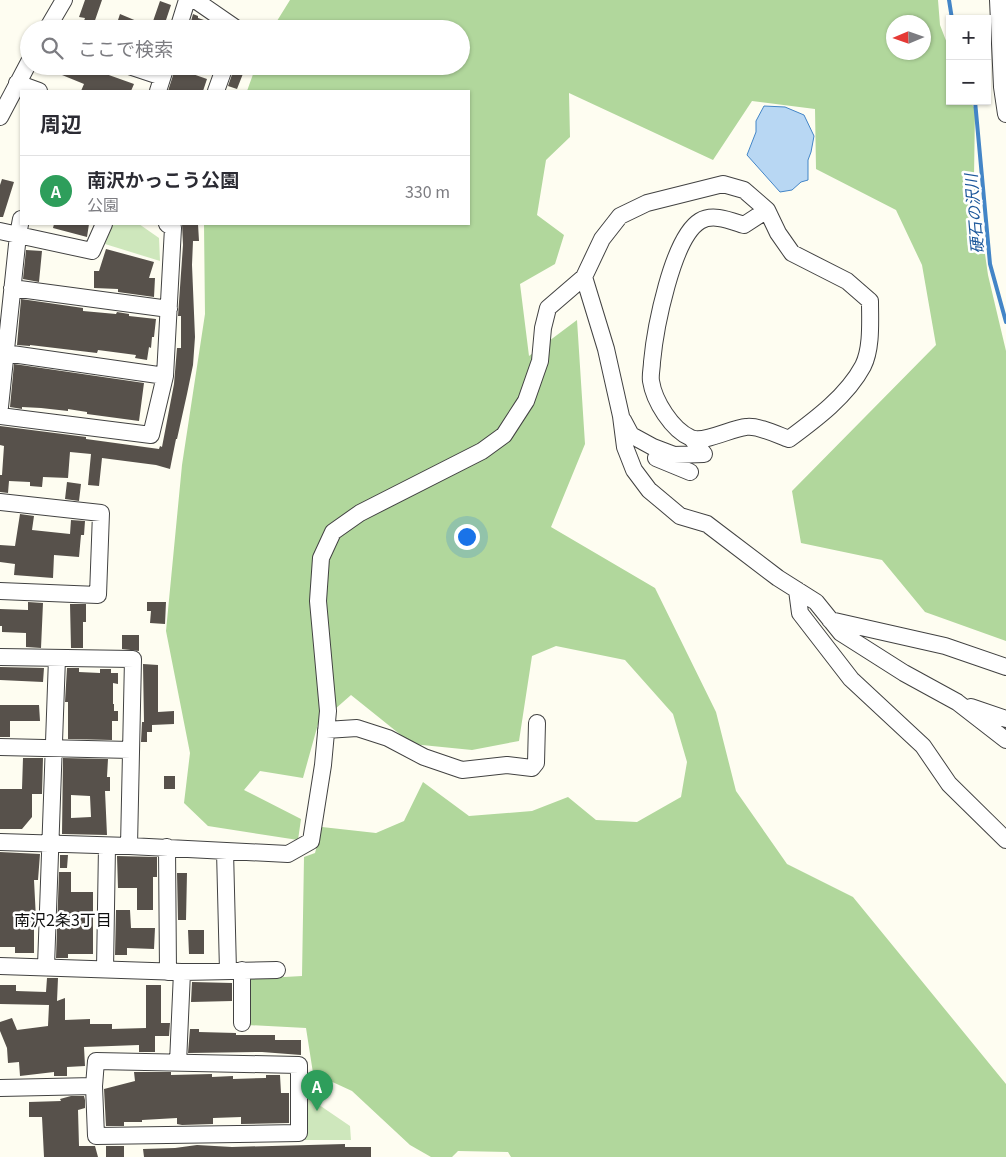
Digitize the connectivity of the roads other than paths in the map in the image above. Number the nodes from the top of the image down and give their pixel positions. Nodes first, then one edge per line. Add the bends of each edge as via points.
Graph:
1 (64, 0) edge
2 (187, 0) edge
3 (195, 0) edge
4 (998, 0) edge
5 (52, 20) edge
6 (181, 20) edge
7 (224, 20) edge
8 (22, 75) edge
9 (221, 75) edge
10 (18, 83) junction
11 (1004, 88) edge
12 (36, 90) edge
13 (216, 90) edge
14 (1006, 114) edge
15 (0, 117) edge
16 (767, 210) junction
17 (104, 225) edge
18 (169, 225) edge
19 (19, 227) edge
20 (0, 231) edge
21 (584, 277) junction
22 (12, 288) junction
23 (169, 309) junction
24 (5, 353) junction
25 (165, 376) junction
26 (0, 407) edge
27 (0, 416) edge
28 (621, 416) junction
29 (692, 439) junction
30 (645, 442) junction
31 (690, 472) dead end
32 (0, 502) edge
33 (797, 590) junction
34 (0, 591) edge
35 (830, 620) junction
36 (0, 657) edge
37 (57, 658) junction
38 (1006, 667) edge
39 (957, 702) junction
40 (1006, 719) edge
41 (537, 723) dead end
42 (326, 730) junction
43 (1006, 740) edge
44 (0, 747) edge
45 (54, 748) junction
46 (130, 750) junction
47 (1006, 840) edge
48 (0, 842) edge
49 (49, 844) junction
50 (107, 846) junction
51 (129, 846) junction
52 (167, 848) junction
53 (225, 851) junction
54 (0, 966) edge
55 (46, 966) junction
56 (105, 969) junction
57 (277, 970) dead end
58 (235, 971) junction
59 (175, 972) junction
60 (242, 1023) dead end
61 (178, 1063) junction
62 (94, 1086) junction
63 (0, 1088) edge

1 - 5 street
2 - 6 street
3 - 7 street
4 - 11 street
8 - 10 street
9 - 13 street
10 - 12 street
10 - 15 street
11 - 14 street
16 - 21 street via 744,190 723,184 646,203 620,216 602,239
16 - 29 street via 744,224 718,217 700,220 686,236 673,263 654,342 651,380 672,425
16 - 29 street via 792,253 847,281 870,301 870,335 864,365 845,392 789,439 747,426
17 - 19 street via 92,252
18 - 23 street via 174,228
19 - 20 street
19 - 22 street
21 - 28 street via 606,349
21 - 42 street via 548,308 540,362 526,402 504,435 482,450 360,513 333,532 321,558 318,601 328,711
22 - 23 street
22 - 24 street
23 - 25 street
24 - 25 street
24 - 26 street
25 - 27 street via 151,435
28 - 30 street via 630,435
28 - 33 street via 625,447 634,470 650,490 680,516 707,524
29 - 30 street via 704,454 674,455
30 - 31 street via 651,456
32 - 34 street via 101,513 98,595
33 - 35 street via 816,602
33 - 47 street via 800,613 851,679 923,746 949,784
35 - 38 street via 945,646
35 - 39 street via 841,633
36 - 37 street
37 - 45 street
37 - 46 street via 133,659
39 - 40 street
39 - 43 street
41 - 42 street via 536,763 532,768 507,765 462,770 358,728
42 - 53 street via 311,841 288,854
44 - 45 street
45 - 46 street
45 - 49 street
46 - 51 street
48 - 49 street
49 - 50 street
49 - 55 street
50 - 51 street
50 - 56 street
51 - 52 street
52 - 53 street
52 - 59 street
53 - 58 street
54 - 55 street
55 - 56 street
56 - 59 street
57 - 58 street
58 - 59 street
58 - 60 street
59 - 61 street
61 - 62 street via 96,1061
61 - 62 street via 299,1065 299,1133 96,1136
62 - 63 street

